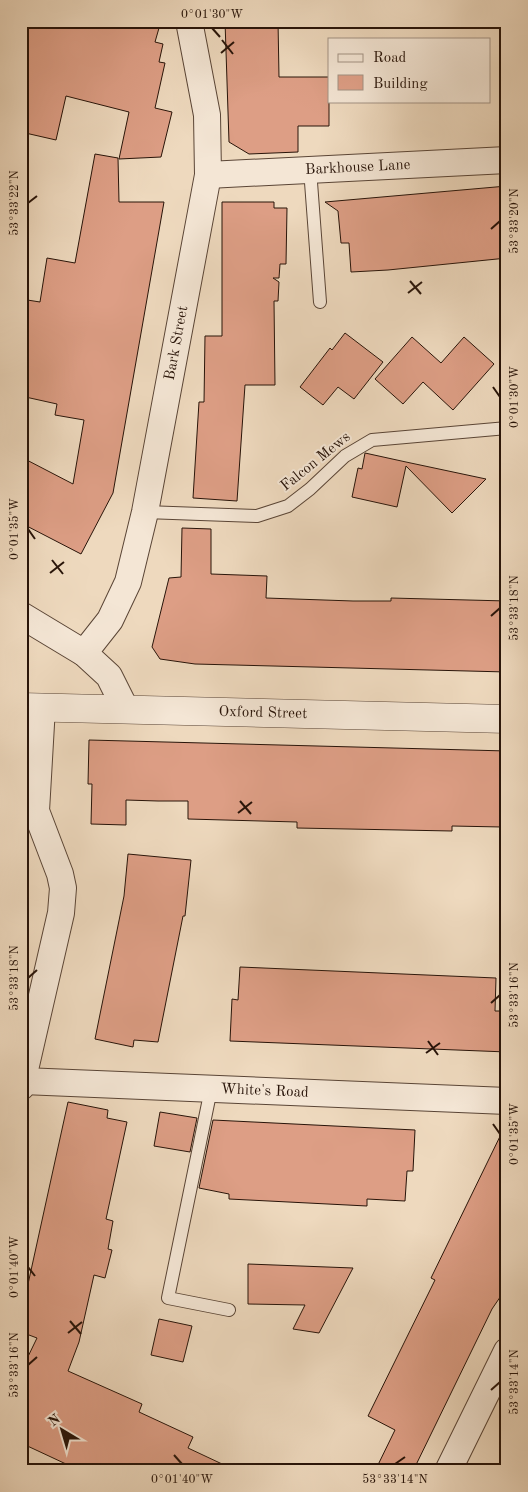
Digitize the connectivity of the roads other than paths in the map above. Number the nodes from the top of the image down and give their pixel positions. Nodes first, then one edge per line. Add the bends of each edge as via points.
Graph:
1 (189, 21) edge
2 (507, 160) edge
3 (310, 169) junction
4 (208, 175) junction
5 (320, 302) dead end
6 (507, 428) edge
7 (145, 512) junction
8 (21, 615) edge
9 (84, 652) junction
10 (32, 707) edge
11 (125, 708) junction
12 (507, 719) edge
13 (22, 1084) edge
14 (211, 1089) junction
15 (507, 1101) edge
16 (228, 1310) dead end
17 (507, 1352) edge
18 (448, 1471) edge

1 - 4 street, Bark Street via 207,115
2 - 3 street, Barkhouse Lane
3 - 4 street, Barkhouse Lane
3 - 5 lane
4 - 7 street, Bark Street
6 - 7 lane, Falcon Mews via 372,440 345,456 288,506 257,516
7 - 9 street, Bark Street via 128,582 110,620
8 - 9 street
9 - 11 street via 109,676
10 - 11 street, Oxford Street
10 - 13 street via 36,811 63,888
11 - 12 street, Oxford Street
13 - 14 street, White's Road
14 - 15 street, White's Road
14 - 16 lane via 168,1298
17 - 18 street

